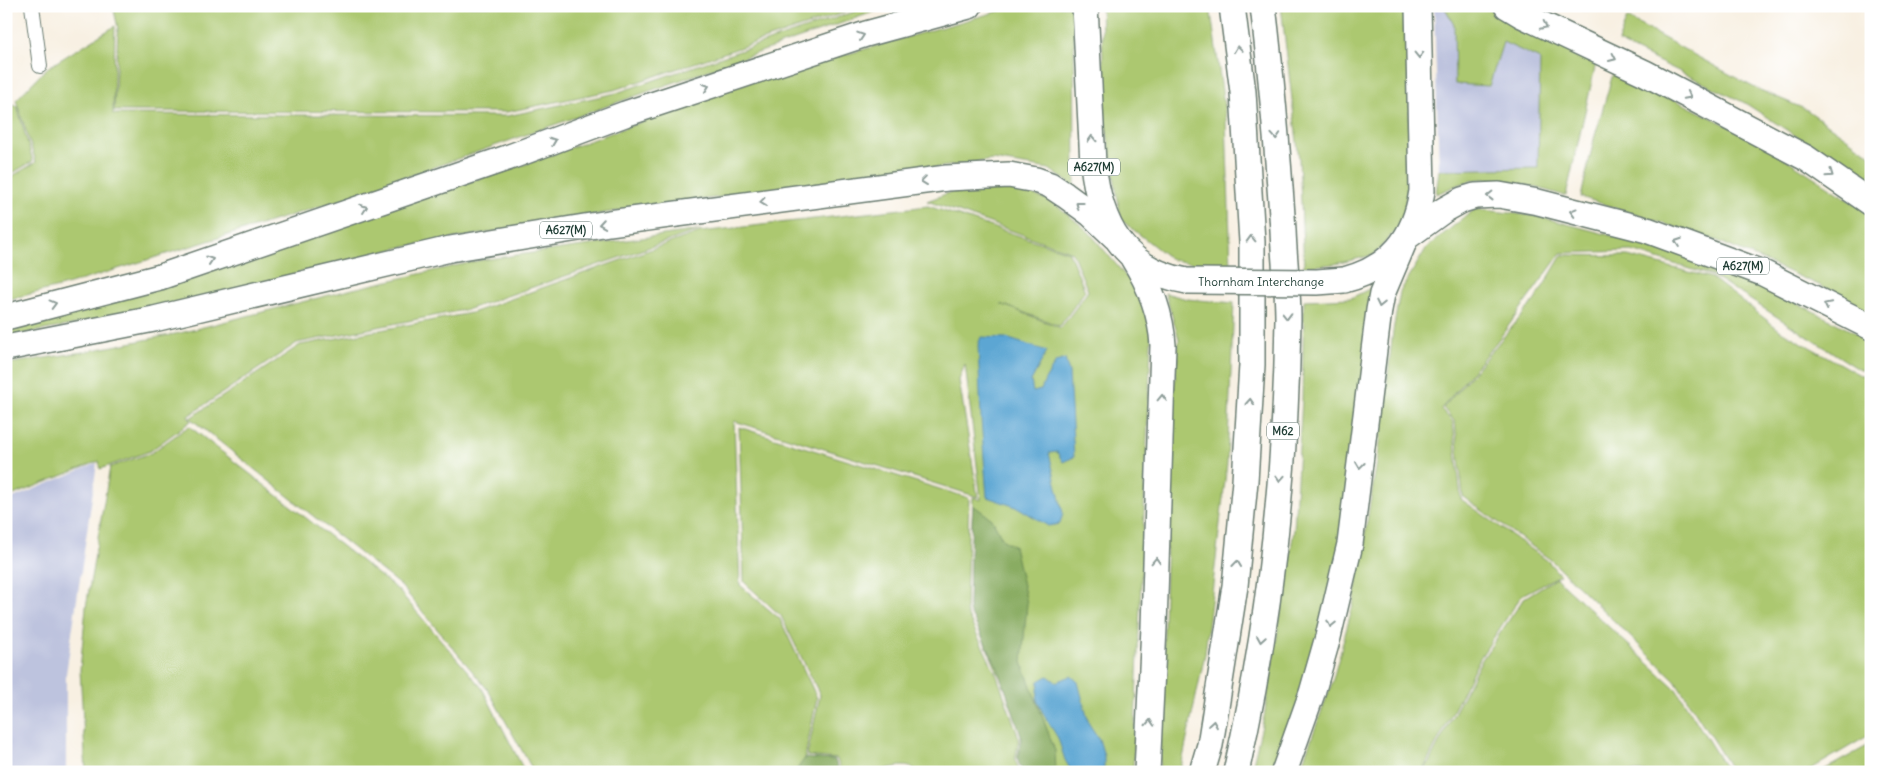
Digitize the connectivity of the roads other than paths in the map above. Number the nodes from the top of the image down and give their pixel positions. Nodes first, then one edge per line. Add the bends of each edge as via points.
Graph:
1 (32, 6) edge
2 (969, 6) edge
3 (1085, 6) edge
4 (1232, 6) edge
5 (1263, 6) edge
6 (1418, 6) edge
7 (1507, 6) edge
8 (40, 66) dead end
9 (1871, 202) edge
10 (1115, 238) junction
11 (1406, 239) junction
12 (1132, 258) junction
13 (6, 317) edge
14 (1871, 326) edge
15 (6, 348) edge
16 (1147, 772) edge
17 (1202, 772) edge
18 (1236, 772) edge
19 (1284, 772) edge

1 - 8 street
13 -> 2 highway via 169,274 661,102 866,34
10 -> 3 highway, Thornham Interchange / A627(M) via 1104,215 1095,182
17 -> 4 highway, M62 via 1210,745 1235,586 1246,481 1252,365 1250,214 1243,92
5 -> 18 highway, M62 via 1273,87 1288,317 1278,505 1268,597 1249,717
6 -> 11 highway, Thornham Interchange / A627(M) via 1422,192 1417,215
7 -> 9 highway via 1645,73 1806,158
10 - 12 highway, Thornham Interchange / A627(M)
10 -> 15 highway, A627(M) via 1091,214 1036,180 1009,175 947,178 628,220 450,249 173,315
11 - 12 highway, Thornham Interchange / A627(M), bridge via 1384,263 1344,280 1187,281 1156,272
14 -> 11 highway, A627(M) via 1763,273 1647,230 1538,202 1498,195 1475,196 1444,210
11 -> 19 highway via 1382,294 1379,310 1350,544 1312,693
16 -> 12 highway via 1163,345 1157,306

